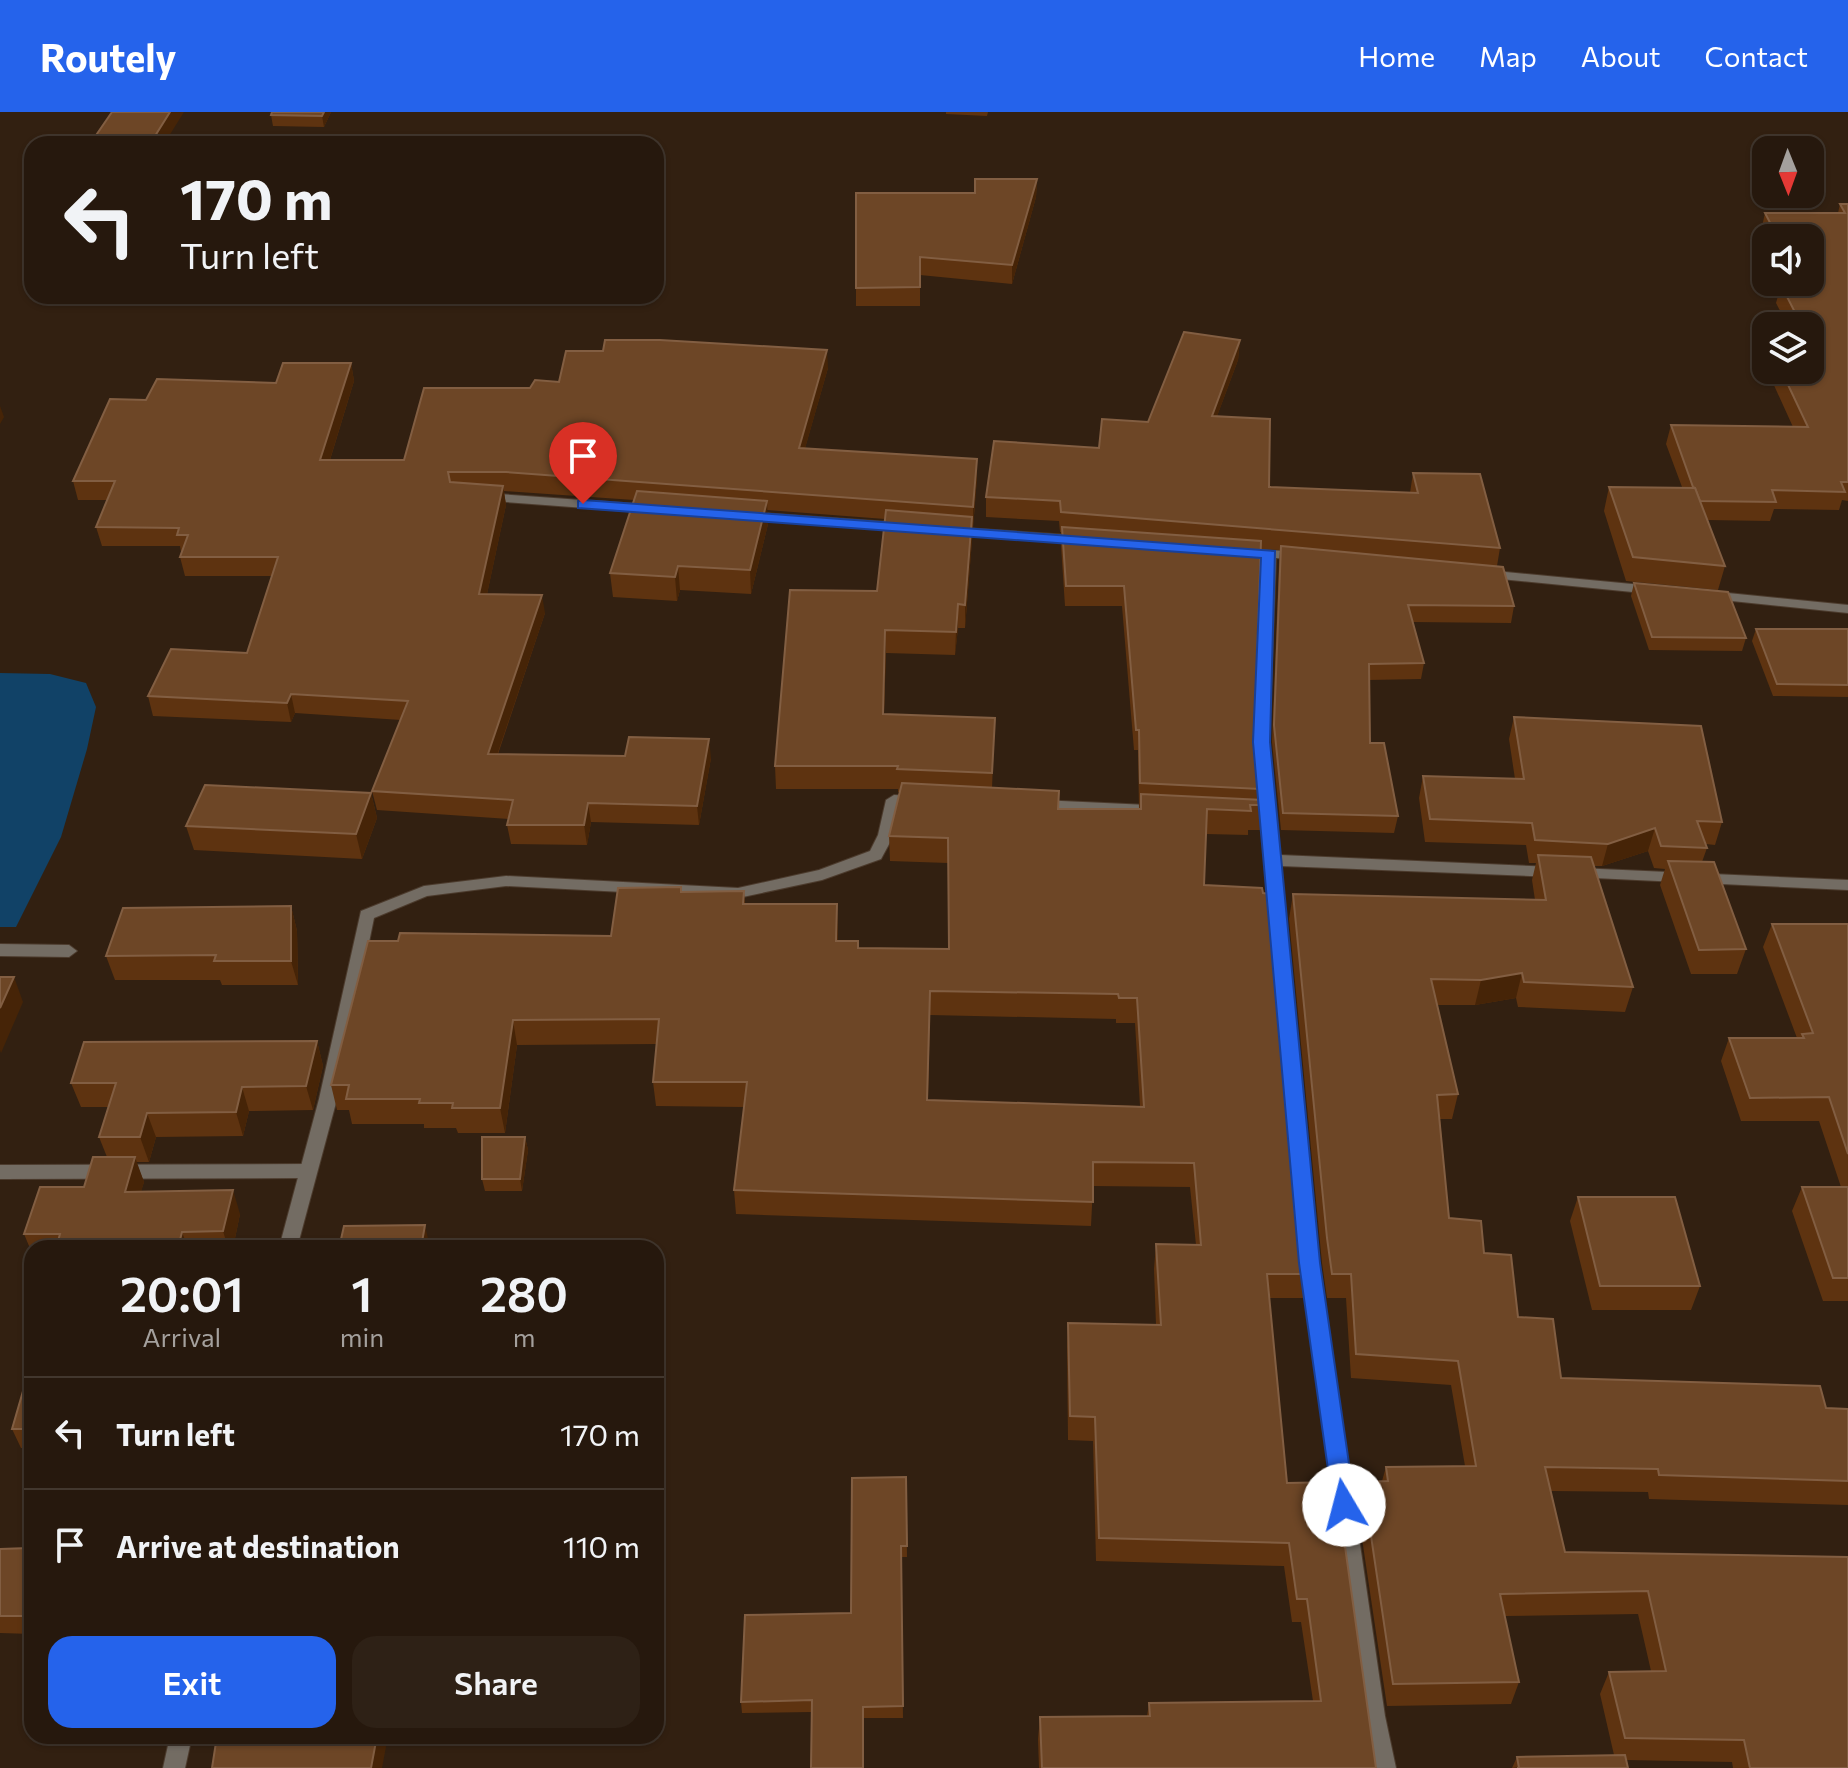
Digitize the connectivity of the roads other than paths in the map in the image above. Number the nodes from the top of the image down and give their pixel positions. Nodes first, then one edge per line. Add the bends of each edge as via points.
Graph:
1 (474, 496) edge
2 (665, 510) edge
3 (728, 515) edge
4 (919, 529) edge
5 (935, 530) edge
6 (1094, 541) edge
7 (1221, 550) edge
8 (1269, 554) junction
9 (1316, 558) edge
10 (1473, 573) edge
11 (1676, 592) edge
12 (1692, 594) edge
13 (1848, 609) edge
14 (941, 802) edge
15 (1019, 804) edge
16 (1160, 811) edge
17 (1222, 814) edge
18 (1269, 817) junction
19 (1273, 860) junction
20 (1848, 885) edge
21 (0, 950) edge
22 (69, 951) dead end
23 (308, 1171) junction
24 (0, 1172) edge
25 (290, 1240) edge
26 (179, 1744) edge
27 (174, 1768) edge
28 (1385, 1768) edge

1 - 2 street
3 - 4 street
5 - 6 street
7 - 8 street
8 - 9 street
8 - 18 street via 1262,742
10 - 11 street
12 - 13 street
14 - 23 street via 894,800 876,855 822,875 738,893 506,881 424,891 367,915
15 - 16 street
17 - 18 street
18 - 19 street
19 - 20 street
19 - 28 street via 1310,1263
21 - 22 street
23 - 24 street
23 - 25 street
26 - 27 street

